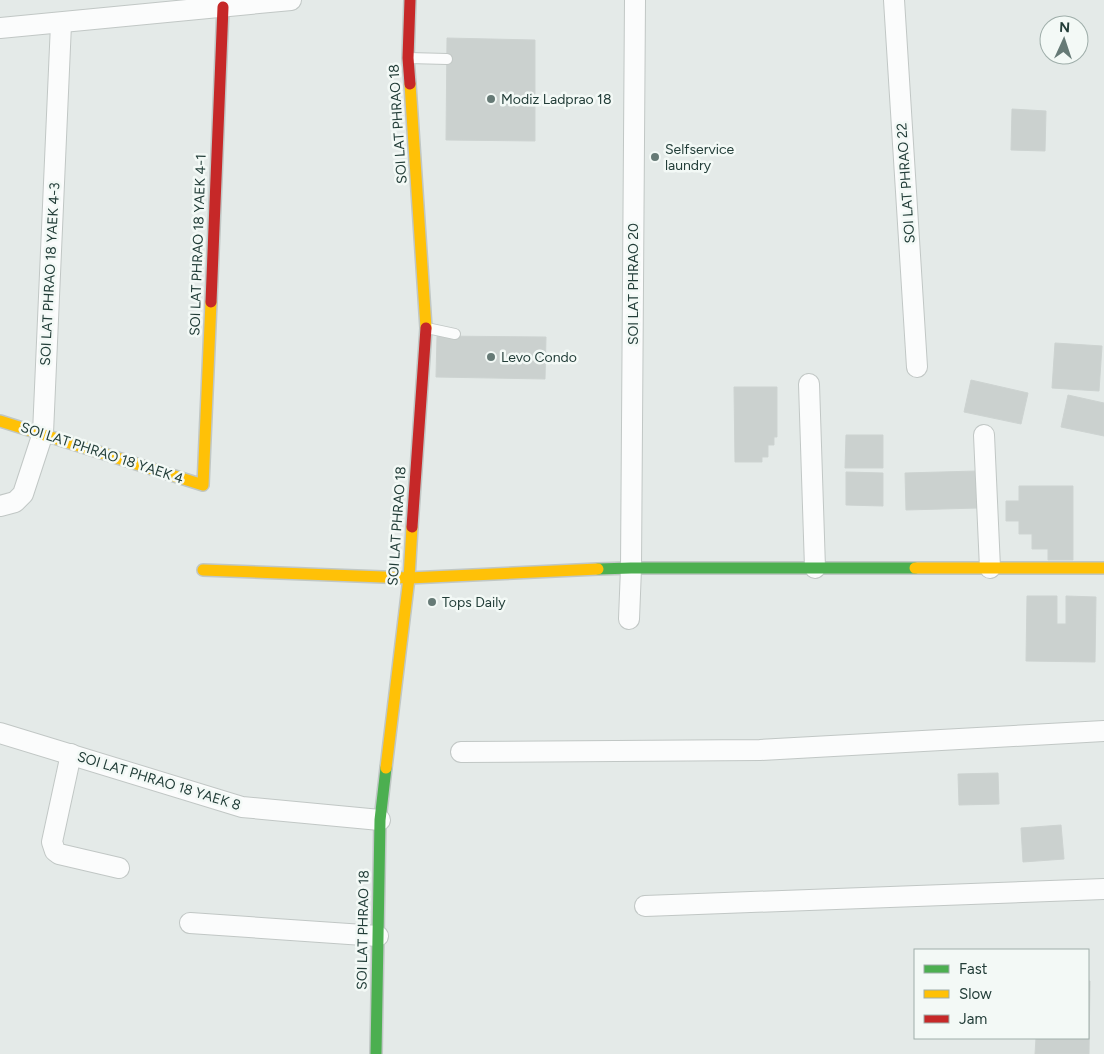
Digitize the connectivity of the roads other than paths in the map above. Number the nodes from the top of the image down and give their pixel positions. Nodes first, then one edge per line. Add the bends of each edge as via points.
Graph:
1 (291, 0) edge
2 (410, 0) edge
3 (635, 0) edge
4 (894, 0) edge
5 (223, 7) junction
6 (61, 24) junction
7 (0, 28) edge
8 (408, 58) junction
9 (447, 59) dead end
10 (426, 328) junction
11 (455, 334) dead end
12 (917, 367) dead end
13 (809, 384) dead end
14 (0, 421) edge
15 (43, 433) junction
16 (984, 435) dead end
17 (203, 485) joint
18 (0, 506) edge
19 (632, 568) junction
20 (815, 568) junction
21 (990, 568) junction
22 (1104, 568) edge
23 (203, 570) dead end
24 (409, 578) junction
25 (630, 619) dead end
26 (1104, 731) edge
27 (0, 733) edge
28 (461, 752) dead end
29 (71, 754) junction
30 (380, 820) junction
31 (119, 868) dead end
32 (1104, 889) edge
33 (646, 906) dead end
34 (190, 923) dead end
35 (378, 936) junction
36 (376, 1054) edge

1 - 5 street
2 - 8 street, SOI LAT PHRAO 18
3 - 19 street, SOI LAT PHRAO 20
4 - 12 street, SOI LAT PHRAO 22
5 - 6 street
5 - 17 street, SOI LAT PHRAO 18 YAEK 4-1
6 - 7 street
6 - 15 street, SOI LAT PHRAO 18 YAEK 4-3
8 - 9 lane
8 - 10 street, SOI LAT PHRAO 18
10 - 11 lane
10 - 24 street, SOI LAT PHRAO 18
13 - 20 street
14 - 15 street, SOI LAT PHRAO 18 YAEK 4
15 - 17 street, SOI LAT PHRAO 18 YAEK 4
15 - 18 street, SOI LAT PHRAO 18 YAEK 4-3 via 22,494 15,502
16 - 21 street
19 - 20 street
19 - 24 street
19 - 25 street, SOI LAT PHRAO 20
20 - 21 street
21 - 22 street
23 - 24 street
24 - 30 street, SOI LAT PHRAO 18
26 - 28 street via 760,750
27 - 29 street, SOI LAT PHRAO 18 YAEK 8
29 - 30 street, SOI LAT PHRAO 18 YAEK 8 via 242,806
29 - 31 street via 52,842 54,848 59,854
30 - 35 street, SOI LAT PHRAO 18
32 - 33 street
34 - 35 street
35 - 36 street, SOI LAT PHRAO 18

